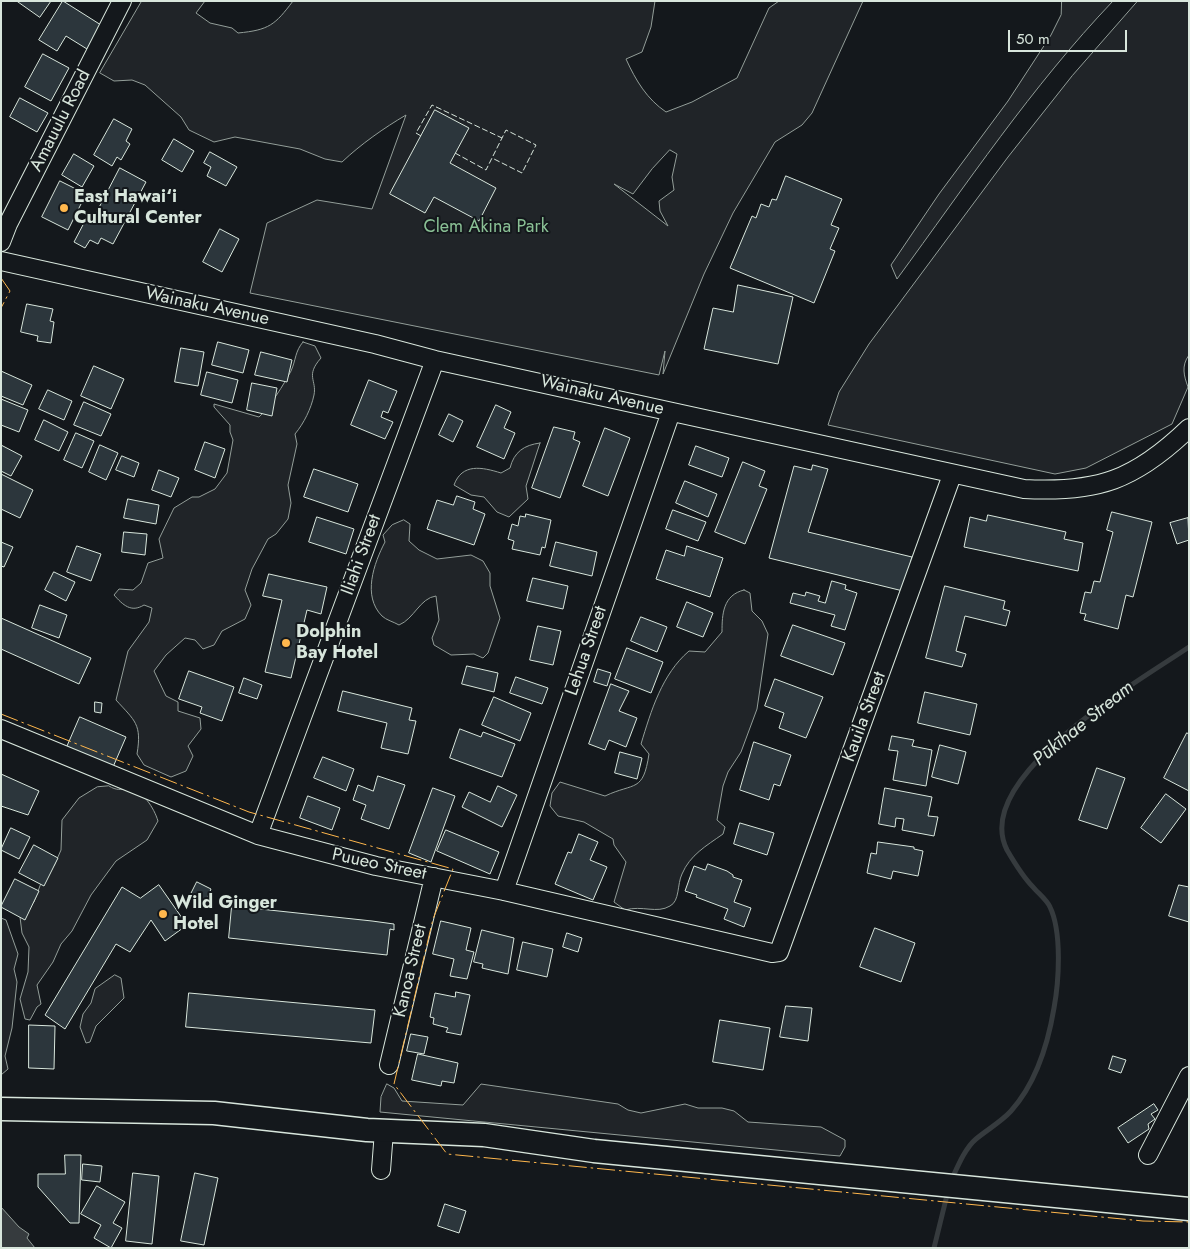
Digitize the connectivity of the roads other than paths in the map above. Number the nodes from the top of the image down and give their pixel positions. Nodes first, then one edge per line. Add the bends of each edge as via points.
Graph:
1 (122, 1) edge
2 (4, 223) edge
3 (1, 242) edge
4 (1, 261) edge
5 (435, 360) junction
6 (671, 412) junction
7 (1189, 428) edge
8 (952, 475) junction
9 (1, 728) edge
10 (258, 835) junction
11 (434, 877) junction
12 (504, 891) junction
13 (772, 954) joint
14 (389, 1065) dead end
15 (1189, 1076) edge
16 (1, 1109) edge
17 (384, 1131) junction
18 (1148, 1155) dead end
19 (381, 1170) dead end
20 (1189, 1208) edge

1 - 2 street, Amauulu Road
2 - 3 street, Amauulu Road
4 - 5 street, Wainaku Avenue
5 - 6 street, Wainaku Avenue
5 - 10 street, Iliahi Street
6 - 8 street, Wainaku Avenue
6 - 12 street, Lehua Street
7 - 8 street, Wainaku Avenue via 1144,465 1101,485 1058,491 1024,489
8 - 13 street, Kauila Street via 783,946 780,952
9 - 10 street, Puueo Street
10 - 11 street, Puueo Street via 376,866
11 - 12 street, Puueo Street
11 - 14 street, Kanoa Street
12 - 13 street, Puueo Street
15 - 18 street
16 - 17 main road via 214,1113
17 - 19 street
17 - 20 main road via 484,1135 594,1151

